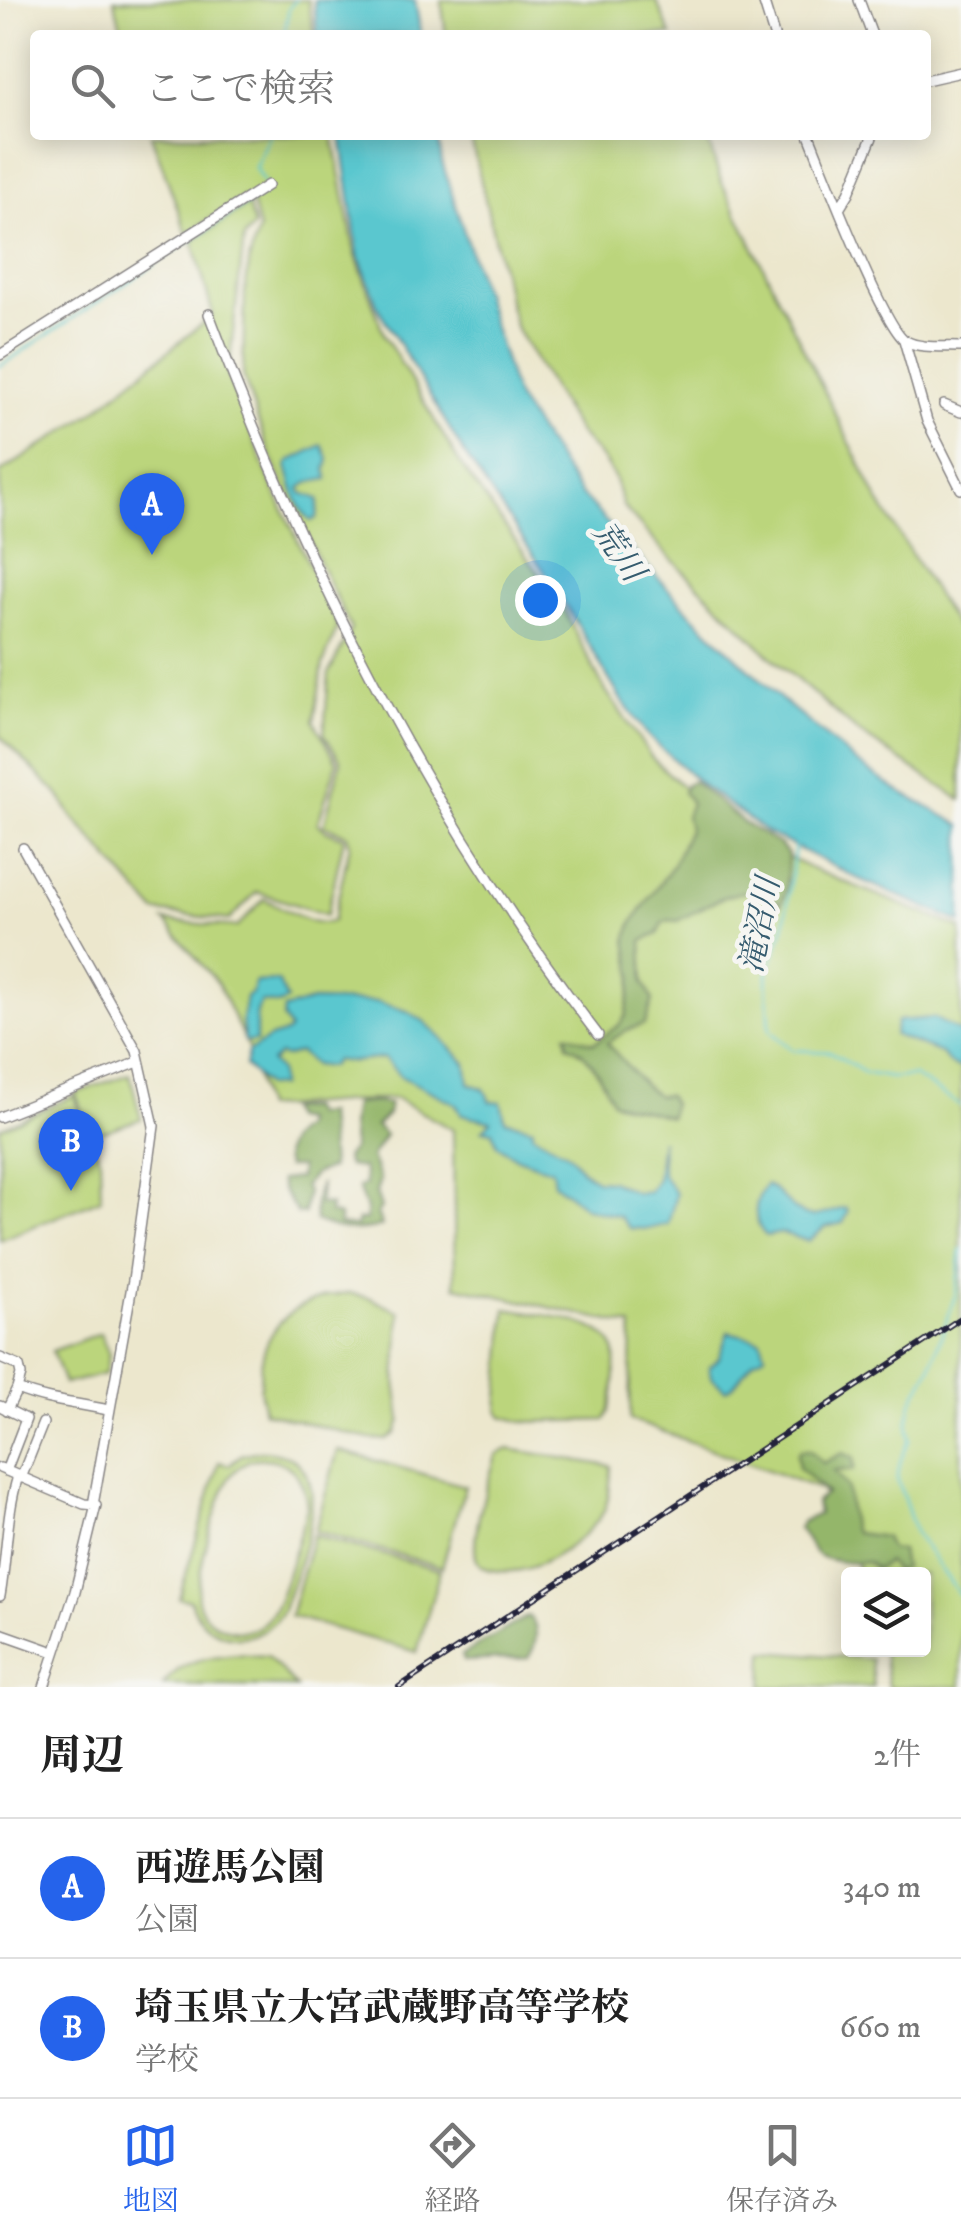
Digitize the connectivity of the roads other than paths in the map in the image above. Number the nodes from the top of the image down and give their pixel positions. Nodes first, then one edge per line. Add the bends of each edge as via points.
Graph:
1 (763, 0) edge
2 (859, 0) edge
3 (772, 30) edge
4 (870, 30) edge
5 (961, 72) edge
6 (931, 79) edge
7 (811, 140) edge
8 (871, 140) edge
9 (268, 185) dead end
10 (838, 209) junction
11 (210, 314) dead end
12 (904, 340) junction
13 (961, 347) edge
14 (0, 355) edge
15 (944, 405) dead end
16 (961, 412) edge
17 (961, 489) edge
18 (24, 848) dead end
19 (598, 1035) dead end
20 (138, 1062) junction
21 (0, 1117) edge
22 (0, 1358) edge
23 (17, 1389) junction
24 (3, 1408) edge
25 (108, 1410) junction
26 (43, 1422) dead end
27 (3, 1469) edge
28 (20, 1477) junction
29 (93, 1505) junction
30 (0, 1596) edge
31 (0, 1633) edge
32 (54, 1652) junction
33 (44, 1687) edge

1 - 3 street
2 - 4 street
5 - 6 street
7 - 10 street
8 - 10 street
9 - 14 street
10 - 12 street
11 - 19 street via 293,520 375,687 454,828
12 - 13 street
12 - 17 street via 927,422
15 - 16 street
18 - 20 street via 132,1040
20 - 21 street
20 - 25 street via 154,1126
22 - 23 street via 19,1366
23 - 24 street
23 - 25 street
24 - 27 street via 26,1419
25 - 29 street
26 - 28 street
27 - 28 street
28 - 29 street
28 - 30 street via 8,1514
29 - 32 street via 80,1576
31 - 32 street
32 - 33 street

